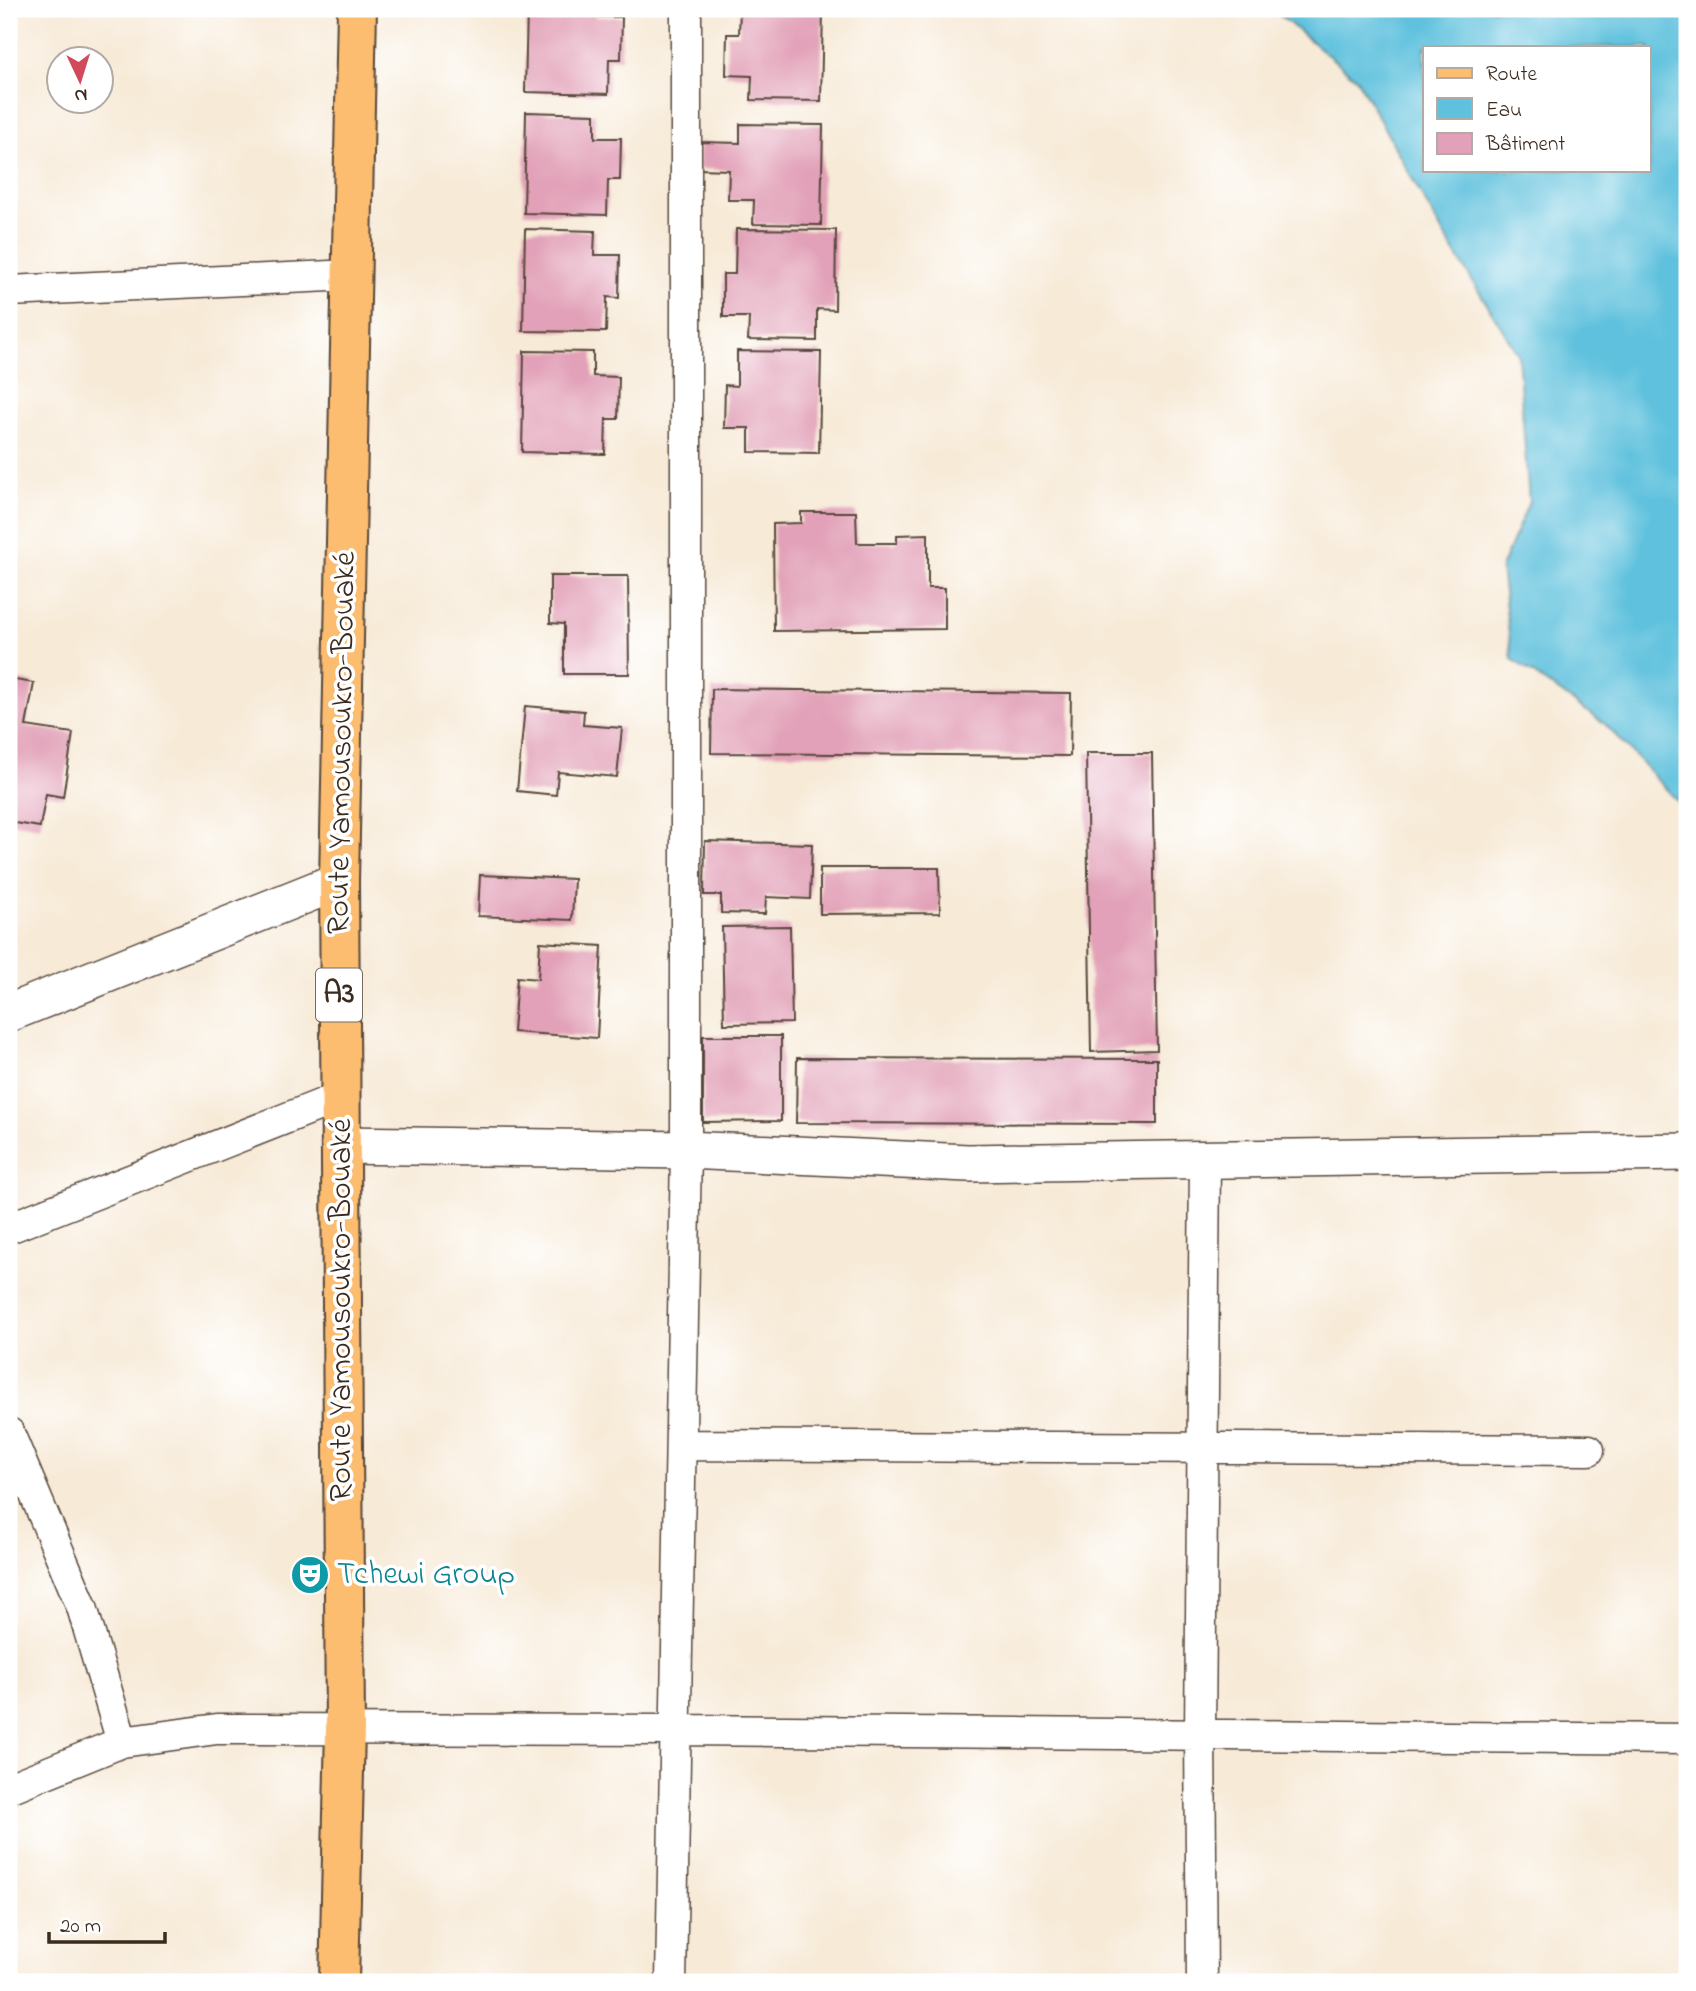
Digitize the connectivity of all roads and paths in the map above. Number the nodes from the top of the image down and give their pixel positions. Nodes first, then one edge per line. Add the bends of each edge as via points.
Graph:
1 (357, 9) edge
2 (686, 9) edge
3 (352, 275) junction
4 (9, 292) edge
5 (339, 881) junction
6 (9, 1013) edge
7 (340, 1097) junction
8 (340, 1145) junction
9 (686, 1150) junction
10 (1687, 1152) edge
11 (1205, 1160) junction
12 (9, 1228) edge
13 (9, 1433) edge
14 (681, 1445) junction
15 (1204, 1448) junction
16 (1588, 1450) dead end
17 (345, 1729) junction
18 (676, 1730) junction
19 (1200, 1734) junction
20 (1687, 1739) edge
21 (122, 1742) junction
22 (9, 1788) edge
23 (339, 1982) edge
24 (671, 1982) edge
25 (1202, 1982) edge

1 - 3 main road, Route Yamousoukro-Bouaké / A3
2 - 9 street
3 - 4 street
3 - 5 main road, Route Yamousoukro-Bouaké / A3
5 - 6 street
5 - 7 main road, Route Yamousoukro-Bouaké / A3
7 - 8 main road, Route Yamousoukro-Bouaké / A3
7 - 12 street
8 - 9 street
8 - 17 main road, Route Yamousoukro-Bouaké / A3
9 - 11 street via 968,1163
9 - 14 street
10 - 11 street
11 - 15 street
13 - 21 street via 82,1607
14 - 15 street
14 - 18 street
15 - 16 street
15 - 19 street
17 - 18 street
17 - 21 street via 217,1729
17 - 23 main road, Route Yamousoukro-Bouaké / A3
18 - 19 street
18 - 24 street
19 - 20 street
19 - 25 street
21 - 22 street

